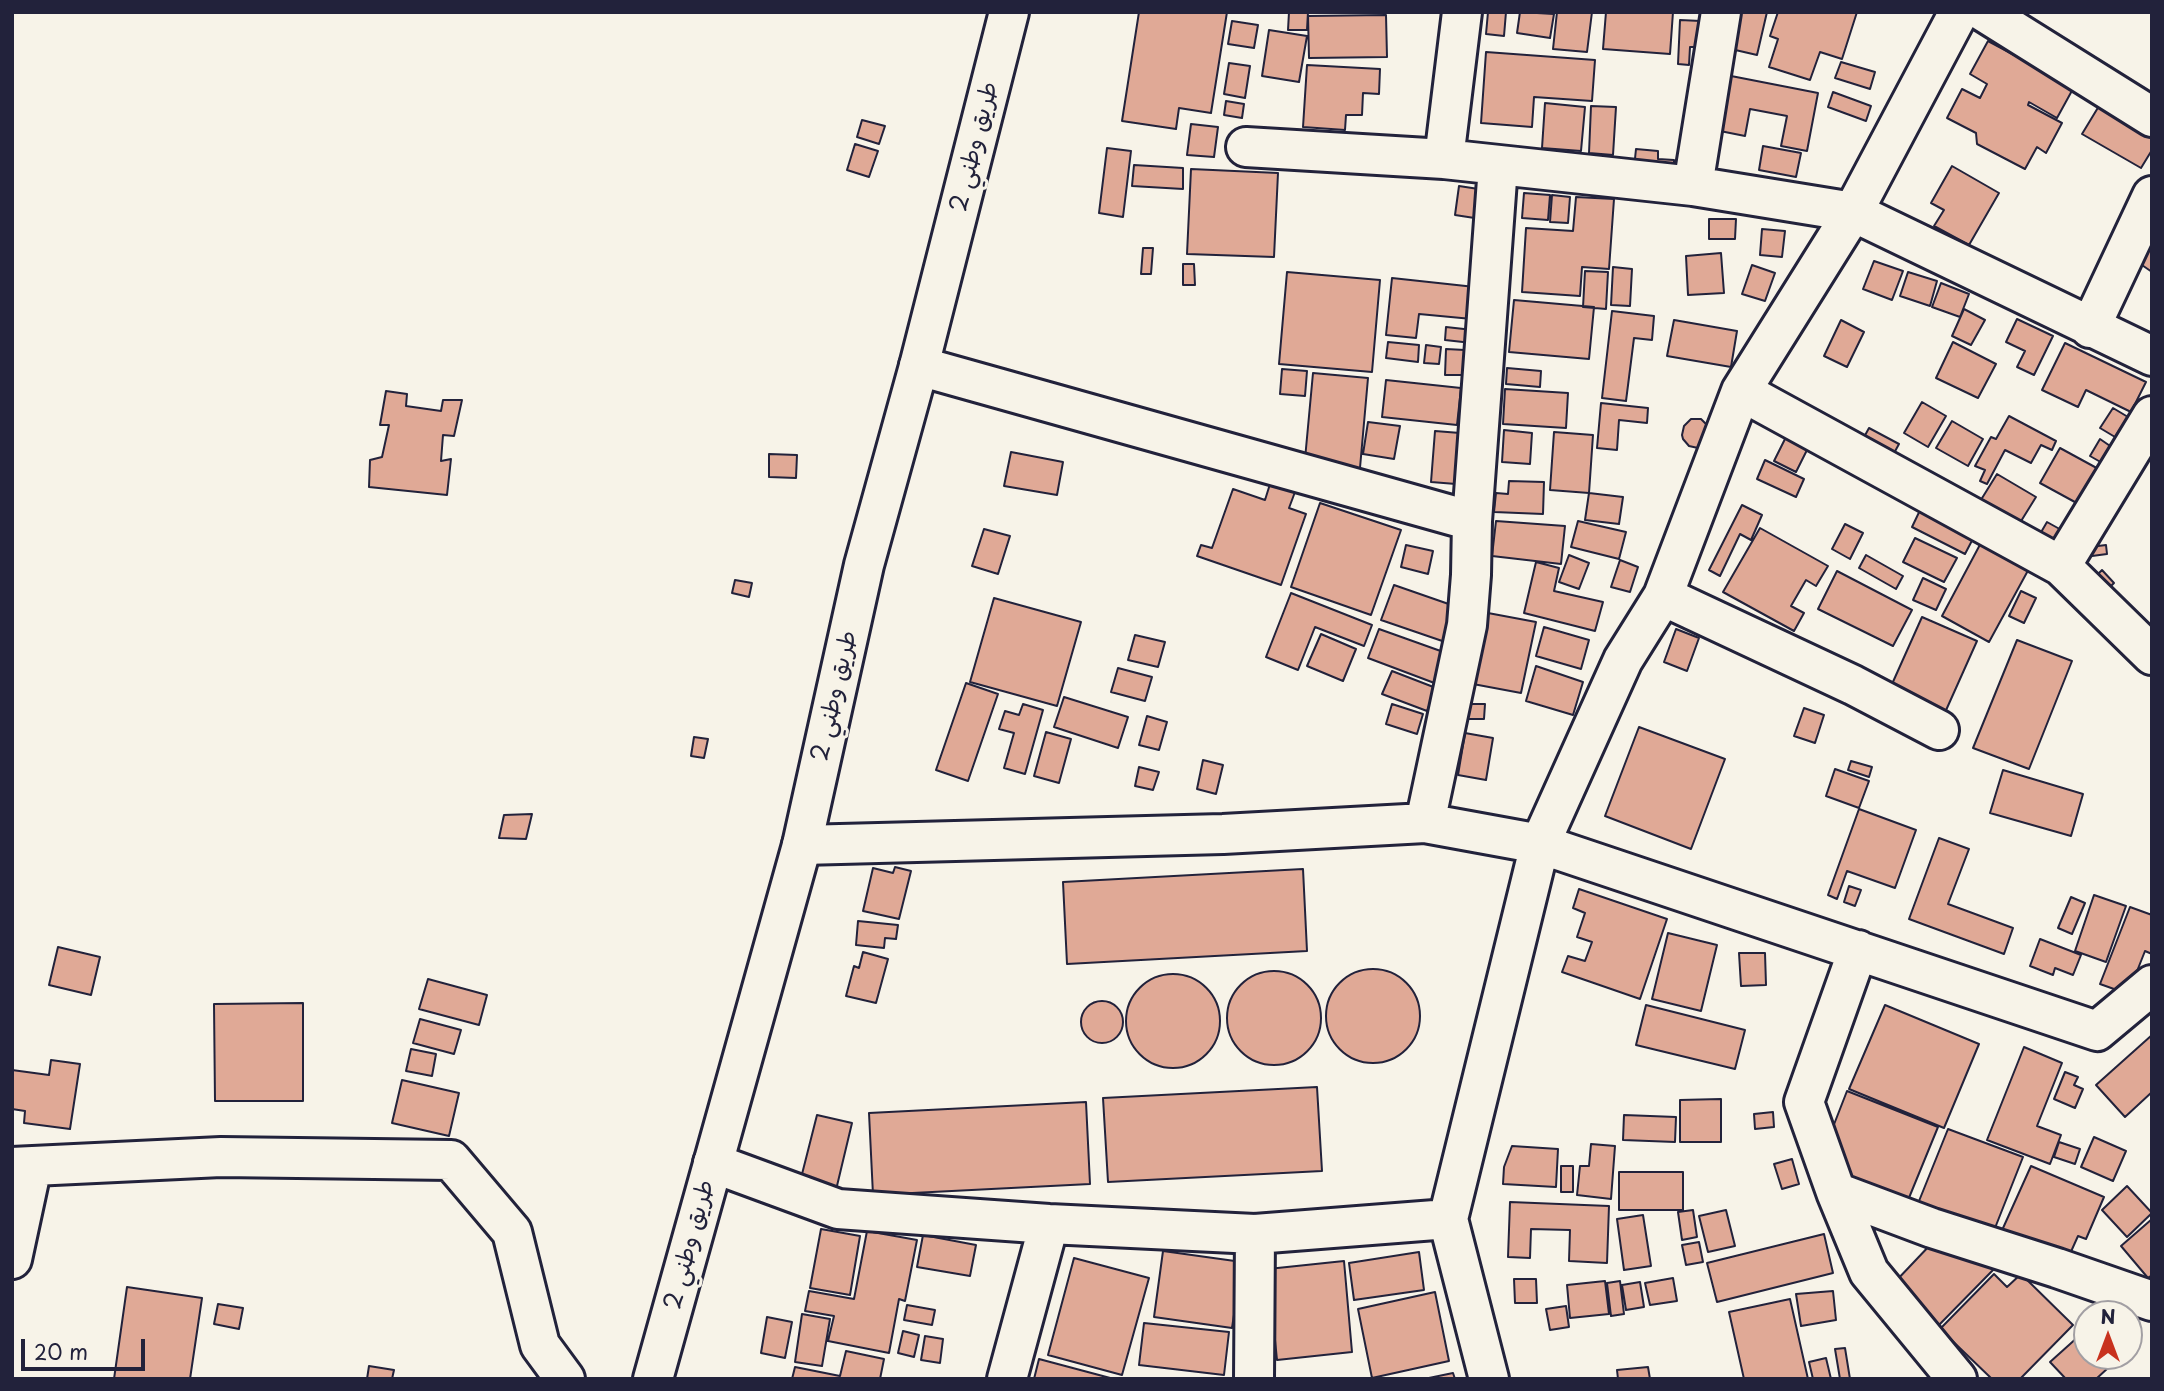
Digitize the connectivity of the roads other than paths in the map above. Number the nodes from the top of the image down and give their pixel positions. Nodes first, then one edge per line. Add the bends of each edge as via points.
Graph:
1 (1009, 12) edge
2 (1462, 12) edge
3 (1721, 12) edge
4 (1959, 12) edge
5 (1984, 12) edge
6 (2152, 117) edge
7 (1246, 147) dead end
8 (1444, 159) junction
9 (1498, 166) junction
10 (1693, 186) junction
11 (2152, 196) edge
12 (1853, 212) junction
13 (2090, 328) junction
14 (2152, 356) edge
15 (919, 366) junction
16 (1741, 391) junction
17 (2152, 416) edge
18 (1472, 521) junction
19 (2061, 566) junction
20 (1663, 596) junction
21 (2152, 655) edge
22 (1939, 730) dead end
23 (1425, 822) junction
24 (1540, 844) junction
25 (802, 845) junction
26 (1858, 950) junction
27 (2152, 985) edge
28 (713, 1163) junction
29 (22, 1167) edge
30 (1836, 1192) junction
31 (1448, 1219) junction
32 (16, 1221) edge
33 (1049, 1224) junction
34 (1255, 1234) junction
35 (12, 1259) edge
36 (2152, 1301) edge
37 (565, 1379) edge
38 (653, 1379) edge
39 (1007, 1379) edge
40 (1254, 1379) edge
41 (1489, 1379) edge
42 (1957, 1379) edge

1 - 15 main road, طريق وطني 2
2 - 8 main road
3 - 10 main road
4 - 12 main road
5 - 6 main road
7 - 8 main road
8 - 9 main road
9 - 10 main road
9 - 18 main road
10 - 12 main road
11 - 13 main road
12 - 13 main road
12 - 16 main road
13 - 14 main road
15 - 18 main road
15 - 25 main road, طريق وطني 2 via 864,565
16 - 19 main road
16 - 20 main road
17 - 19 main road
18 - 23 main road via 1466,625
19 - 21 main road
20 - 22 main road
20 - 24 main road via 1622,660
23 - 24 main road
23 - 25 main road via 1223,834
24 - 26 main road
24 - 31 main road
25 - 28 main road, طريق وطني 2
26 - 27 main road via 2097,1031
26 - 30 main road via 1804,1102
28 - 33 main road via 838,1209
28 - 38 main road, طريق وطني 2
29 - 32 main road
29 - 37 main road via 221,1157 452,1160 512,1232 540,1345
30 - 36 main road
30 - 42 main road via 1869,1272
31 - 34 main road
31 - 41 main road
32 - 35 main road
33 - 34 main road
33 - 39 main road
34 - 40 main road

